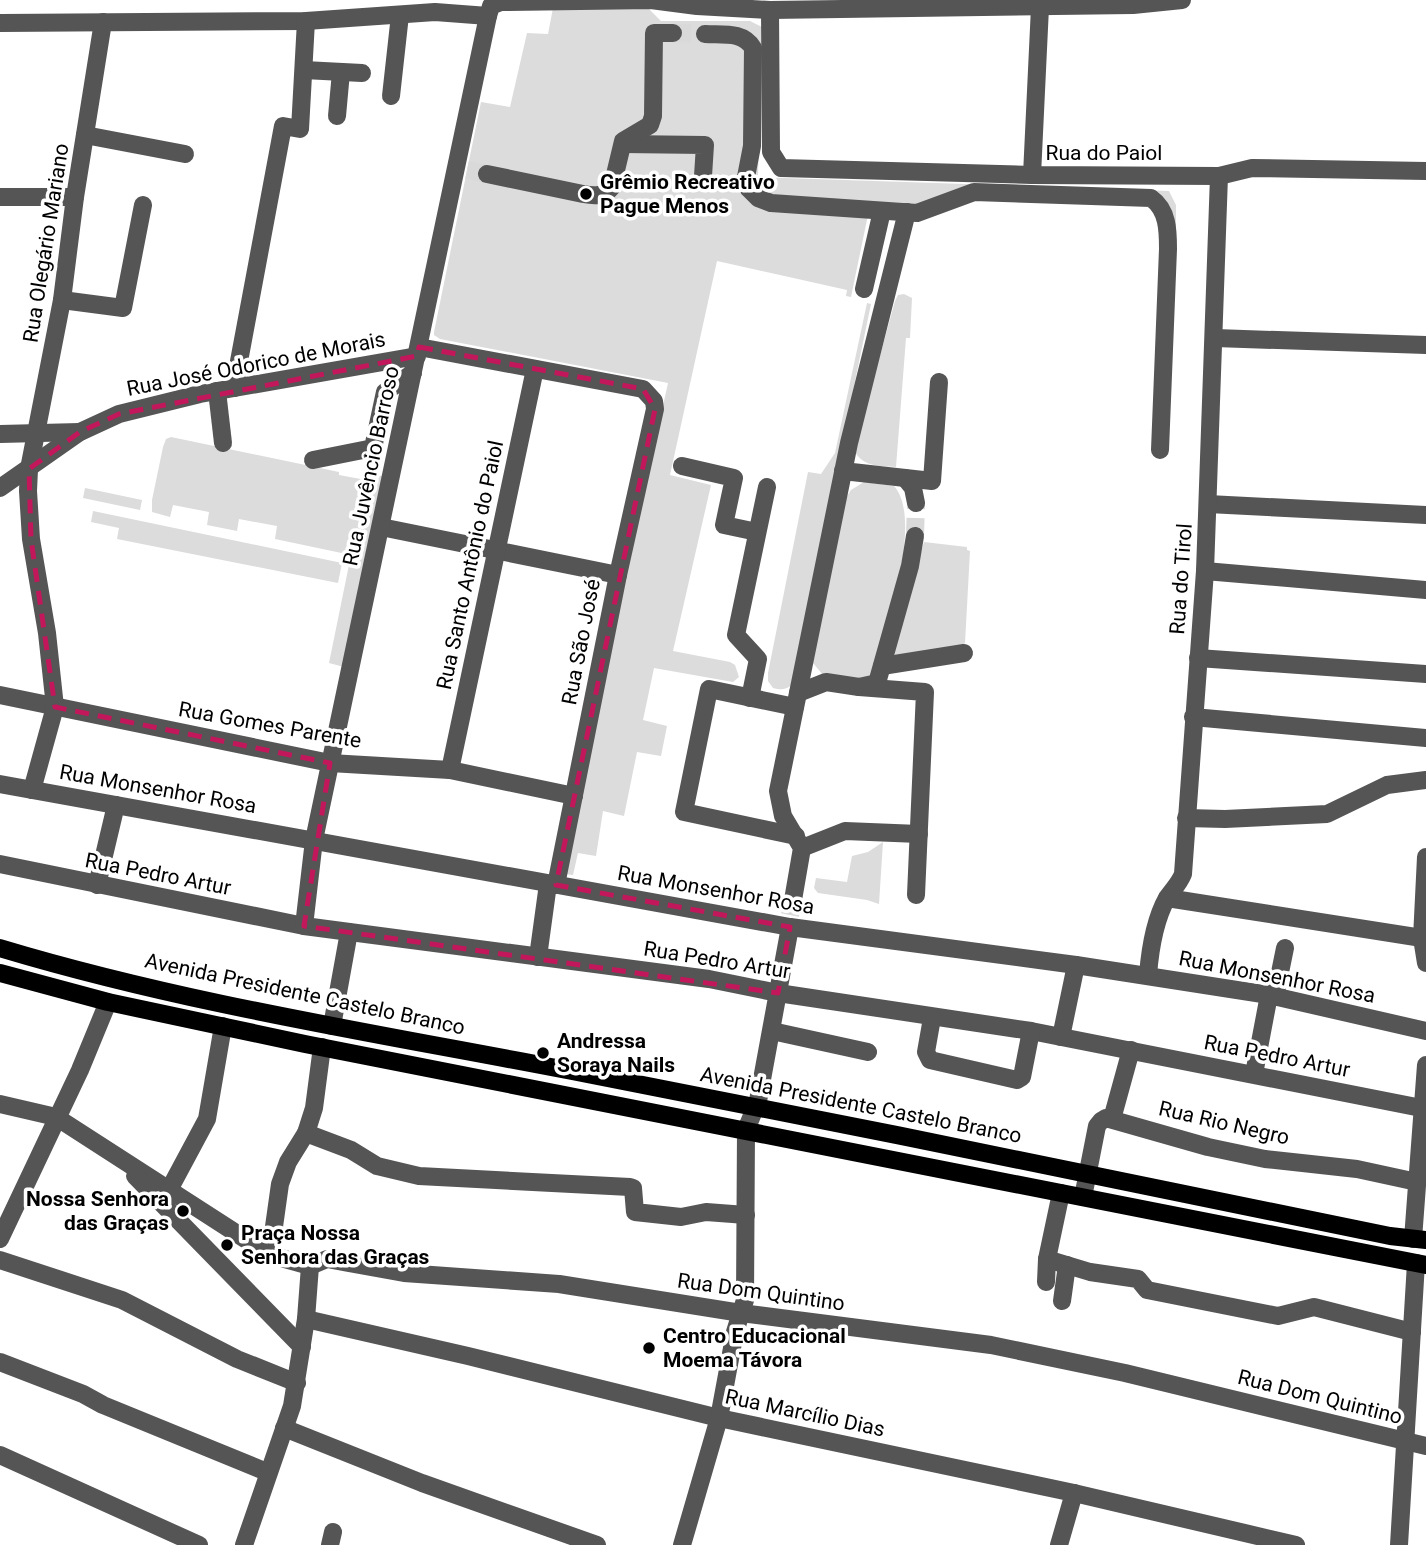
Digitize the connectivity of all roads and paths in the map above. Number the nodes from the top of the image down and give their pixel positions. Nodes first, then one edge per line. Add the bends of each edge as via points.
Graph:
1 (1182, 0) edge
2 (1040, 7) junction
3 (738, 8) junction
4 (770, 10) junction
5 (400, 15) junction
6 (488, 16) junction
7 (103, 22) junction
8 (306, 22) junction
9 (0, 23) edge
10 (673, 33) tunnel mouth
11 (705, 34) tunnel mouth
12 (740, 36) junction
13 (304, 70) junction
14 (341, 72) junction
15 (362, 74) dead end
16 (391, 96) dead end
17 (337, 116) dead end
18 (85, 135) junction
19 (623, 145) junction
20 (179, 147) dead end
21 (1426, 171) edge
22 (487, 174) tunnel mouth
23 (1032, 175) junction
24 (703, 176) dead end
25 (1219, 176) junction
26 (0, 197) edge
27 (75, 197) junction
28 (143, 205) dead end
29 (882, 211) junction
30 (907, 212) junction
31 (864, 289) dead end
32 (62, 300) junction
33 (1214, 338) junction
34 (1426, 345) edge
35 (416, 359) junction
36 (535, 369) junction
37 (939, 382) dead end
38 (226, 390) junction
39 (655, 409) joint
40 (80, 432) junction
41 (37, 433) junction
42 (0, 434) edge
43 (223, 443) dead end
44 (1160, 450) dead end
45 (313, 460) dead end
46 (681, 466) dead end
47 (29, 469) junction
48 (843, 471) junction
49 (905, 478) junction
50 (767, 487) dead end
51 (0, 488) edge
52 (916, 503) tunnel mouth
53 (1209, 504) junction
54 (1426, 515) edge
55 (381, 527) junction
56 (757, 532) junction
57 (915, 536) tunnel mouth
58 (497, 551) junction
59 (1205, 570) junction
60 (618, 575) junction
61 (1426, 590) edge
62 (964, 653) dead end
63 (1198, 658) junction
64 (882, 666) junction
65 (1426, 674) edge
66 (859, 687) junction
67 (0, 695) edge
68 (750, 698) junction
69 (797, 700) junction
70 (55, 707) junction
71 (1193, 718) junction
72 (1426, 738) edge
73 (330, 763) junction
74 (450, 770) junction
75 (1426, 780) edge
76 (0, 784) edge
77 (32, 790) junction
78 (574, 796) junction
79 (116, 805) junction
80 (1186, 818) junction
81 (919, 834) junction
82 (314, 840) junction
83 (799, 842) junction
84 (1426, 857) edge
85 (0, 864) edge
86 (1425, 883) edge
87 (552, 884) junction
88 (97, 885) junction
89 (916, 895) dead end
90 (1167, 898) junction
91 (791, 917) junction
92 (304, 926) junction
93 (349, 932) junction
94 (1422, 938) junction
95 (0, 948) edge
96 (1285, 948) dead end
97 (538, 957) junction
98 (1426, 963) edge
99 (1076, 965) junction
100 (0, 973) edge
101 (1148, 975) junction
102 (779, 993) junction
103 (1272, 996) junction
104 (108, 1002) junction
105 (932, 1018) junction
106 (223, 1026) junction
107 (332, 1026) junction
108 (772, 1031) junction
109 (1031, 1031) junction
110 (1426, 1031) edge
111 (394, 1037) junction
112 (1061, 1037) junction
113 (322, 1047) junction
114 (1131, 1050) junction
115 (868, 1052) dead end
116 (391, 1060) junction
117 (1426, 1065) edge
118 (1254, 1074) junction
119 (0, 1104) edge
120 (757, 1107) junction
121 (1424, 1108) edge
122 (56, 1117) junction
123 (1112, 1119) junction
124 (746, 1130) junction
125 (306, 1133) junction
126 (113, 1153) junction
127 (1087, 1172) junction
128 (1417, 1182) junction
129 (169, 1190) junction
130 (1061, 1193) junction
131 (1083, 1197) junction
132 (746, 1215) junction
133 (0, 1239) edge
134 (1420, 1240) edge
135 (270, 1255) junction
136 (1048, 1259) junction
137 (0, 1260) edge
138 (1421, 1264) edge
139 (1067, 1265) junction
140 (310, 1266) junction
141 (1046, 1282) dead end
142 (1062, 1301) dead end
143 (741, 1313) junction
144 (306, 1319) junction
145 (1416, 1343) edge
146 (302, 1347) junction
147 (0, 1362) edge
148 (297, 1383) junction
149 (719, 1418) junction
150 (284, 1428) junction
151 (1406, 1441) junction
152 (1426, 1446) edge
153 (0, 1455) edge
154 (267, 1472) junction
155 (1073, 1493) junction
156 (199, 1545) edge
157 (244, 1545) edge
158 (597, 1545) edge
159 (682, 1545) edge
160 (1059, 1545) edge
161 (1296, 1545) edge
162 (1399, 1545) edge

1 - 2 street
2 - 4 street
2 - 23 street
3 - 4 street
3 - 6 street via 651,0 501,2 491,6
3 - 12 street
4 - 23 street, Rua do Paiol via 771,152 780,168
5 - 6 street
5 - 8 street
5 - 16 street
6 - 35 street, Rua Juvêncio Barroso via 461,169
7 - 8 street
7 - 9 street
7 - 18 street, Rua Olegário Mariano
8 - 13 street
10 - 19 street via 654,33 653,116 650,125 628,136
11 - 12 street
12 - 29 street via 754,52 749,189 771,202
13 - 14 street
13 - 38 street via 300,129 283,126
14 - 15 street
14 - 17 street
18 - 20 street
18 - 27 street, Rua Olegário Mariano
19 - 22 street via 612,187 601,195
19 - 24 street via 705,145
21 - 25 street, Rua do Paiol via 1252,168
23 - 25 street, Rua do Paiol
25 - 33 street, Rua do Tirol
26 - 27 street
27 - 32 street, Rua Olegário Mariano
28 - 32 street via 123,308
29 - 30 street
29 - 31 street
30 - 44 street via 917,213 974,192 1150,198 1157,203 1167,226 1168,249
30 - 48 street
32 - 41 street, Rua Olegário Mariano
33 - 34 street
33 - 53 street, Rua do Tirol
35 - 36 street, Rua José Odorico de Morais
35 - 38 street, Rua José Odorico de Morais
35 - 45 street via 385,392 373,448
35 - 55 street, Rua Juvêncio Barroso
36 - 39 street, Rua José Odorico de Morais via 643,389
36 - 58 street, Rua Santo Antônio do Paiol
37 - 49 street via 932,481
38 - 40 street, Rua José Odorico de Morais via 119,414
38 - 43 street
39 - 60 street, Rua São José
40 - 41 street
40 - 47 street, Rua José Odorico de Morais
41 - 42 street
41 - 47 street, Rua Olegário Mariano
46 - 56 street via 734,478 724,525
47 - 51 street, Rua José Odorico de Morais
47 - 70 street, Rua Olegário Mariano via 32,539
48 - 49 street
48 - 69 street
49 - 52 street
50 - 56 street
53 - 54 street
53 - 59 street, Rua do Tirol
55 - 58 street
55 - 73 street, Rua Juvêncio Barroso
56 - 68 street via 736,635 758,659
57 - 64 street
58 - 60 street
58 - 74 street, Rua Santo Antônio do Paiol
59 - 61 street
59 - 63 street, Rua do Tirol
60 - 78 street, Rua São José
62 - 64 street
63 - 65 street
63 - 71 street, Rua do Tirol
64 - 66 street via 877,683
66 - 69 street via 826,682
66 - 81 street via 925,692
67 - 70 street, Rua Gomes Parente
68 - 69 street
68 - 83 street via 709,689 684,812
69 - 83 street via 778,791 783,816
70 - 73 street, Rua Gomes Parente
70 - 77 street
71 - 72 street
71 - 80 street, Rua do Tirol
73 - 74 street, Rua Gomes Parente
73 - 82 street, Rua Juvêncio Barroso
74 - 78 street, Rua Gomes Parente
75 - 80 street via 1387,785 1326,814
76 - 77 street, Rua Monsenhor Rosa
77 - 79 street, Rua Monsenhor Rosa
78 - 87 street, Rua São José
79 - 82 street, Rua Monsenhor Rosa
79 - 88 street
80 - 90 street, Rua do Tirol via 1182,874
81 - 83 street via 845,831
81 - 89 street
82 - 87 street, Rua Monsenhor Rosa
82 - 92 street, Rua Juvêncio Barroso
83 - 91 street
84 - 86 street
85 - 88 street, Rua Pedro Artur
86 - 94 street
87 - 91 street, Rua Monsenhor Rosa
87 - 97 street, Rua São José
88 - 92 street, Rua Pedro Artur
90 - 94 street
90 - 101 street, Rua do Tirol via 1151,943
91 - 99 street, Rua Monsenhor Rosa
91 - 102 street
92 - 93 street, Rua Pedro Artur
93 - 97 street, Rua Pedro Artur
93 - 107 street
94 - 98 street
95 - 107 main road, Avenida Presidente Castelo Branco via 68,968
96 - 103 street
97 - 102 street, Rua Pedro Artur via 709,979
99 - 101 street, Rua Monsenhor Rosa
99 - 112 street
100 - 104 main road
101 - 103 street, Rua Monsenhor Rosa
102 - 105 street, Rua Pedro Artur
102 - 108 street
103 - 110 street, Rua Monsenhor Rosa
103 - 118 street
104 - 106 main road
104 - 122 street
105 - 109 street, Rua Pedro Artur
105 - 109 street via 926,1052 930,1060 1017,1080 1022,1077
106 - 113 main road
106 - 129 street via 207,1119
107 - 111 main road, Avenida Presidente Castelo Branco
108 - 115 street
108 - 120 street
109 - 112 street, Rua Pedro Artur
111 - 116 main road
111 - 120 main road, Avenida Presidente Castelo Branco
112 - 114 street, Rua Pedro Artur
113 - 116 main road
113 - 125 street
114 - 118 street, Rua Pedro Artur
114 - 123 street
116 - 124 main road
117 - 121 street
118 - 121 street, Rua Pedro Artur
119 - 122 street, Rua Dom Quintino
120 - 124 street
120 - 127 main road, Avenida Presidente Castelo Branco
121 - 128 street
122 - 126 street, Rua Dom Quintino
122 - 133 street
123 - 127 street via 1097,1126
123 - 128 street, Rua Rio Negro via 1265,1159 1357,1169
124 - 130 main road
124 - 132 street
125 - 132 street via 351,1150 377,1166 419,1176 630,1186 637,1212 681,1217 706,1212
125 - 135 street via 280,1184
126 - 129 street, Rua Dom Quintino
126 - 146 street, Rua Dom Quintino
127 - 131 street
127 - 134 main road, Avenida Presidente Castelo Branco
128 - 134 street
129 - 135 street, Rua Dom Quintino
130 - 131 main road
130 - 136 street
131 - 138 main road
132 - 143 street
135 - 140 street, Rua Dom Quintino
136 - 139 street
136 - 141 street
137 - 148 street via 122,1300 237,1359
138 - 145 street
139 - 142 street
139 - 145 street via 1138,1279 1147,1290 1278,1316 1314,1307
140 - 143 street, Rua Dom Quintino via 327,1259 404,1273 559,1284
140 - 144 street
143 - 149 street
143 - 151 street, Rua Dom Quintino via 992,1345
144 - 146 street
144 - 149 street, Rua Marcílio Dias
145 - 151 street
146 - 148 street
147 - 154 street
148 - 150 street
149 - 155 street, Rua Marcílio Dias
149 - 159 street
150 - 154 street
150 - 158 street
151 - 152 street, Rua Dom Quintino
151 - 162 street
153 - 156 street
154 - 157 street
155 - 160 street
155 - 161 street, Rua Marcílio Dias

